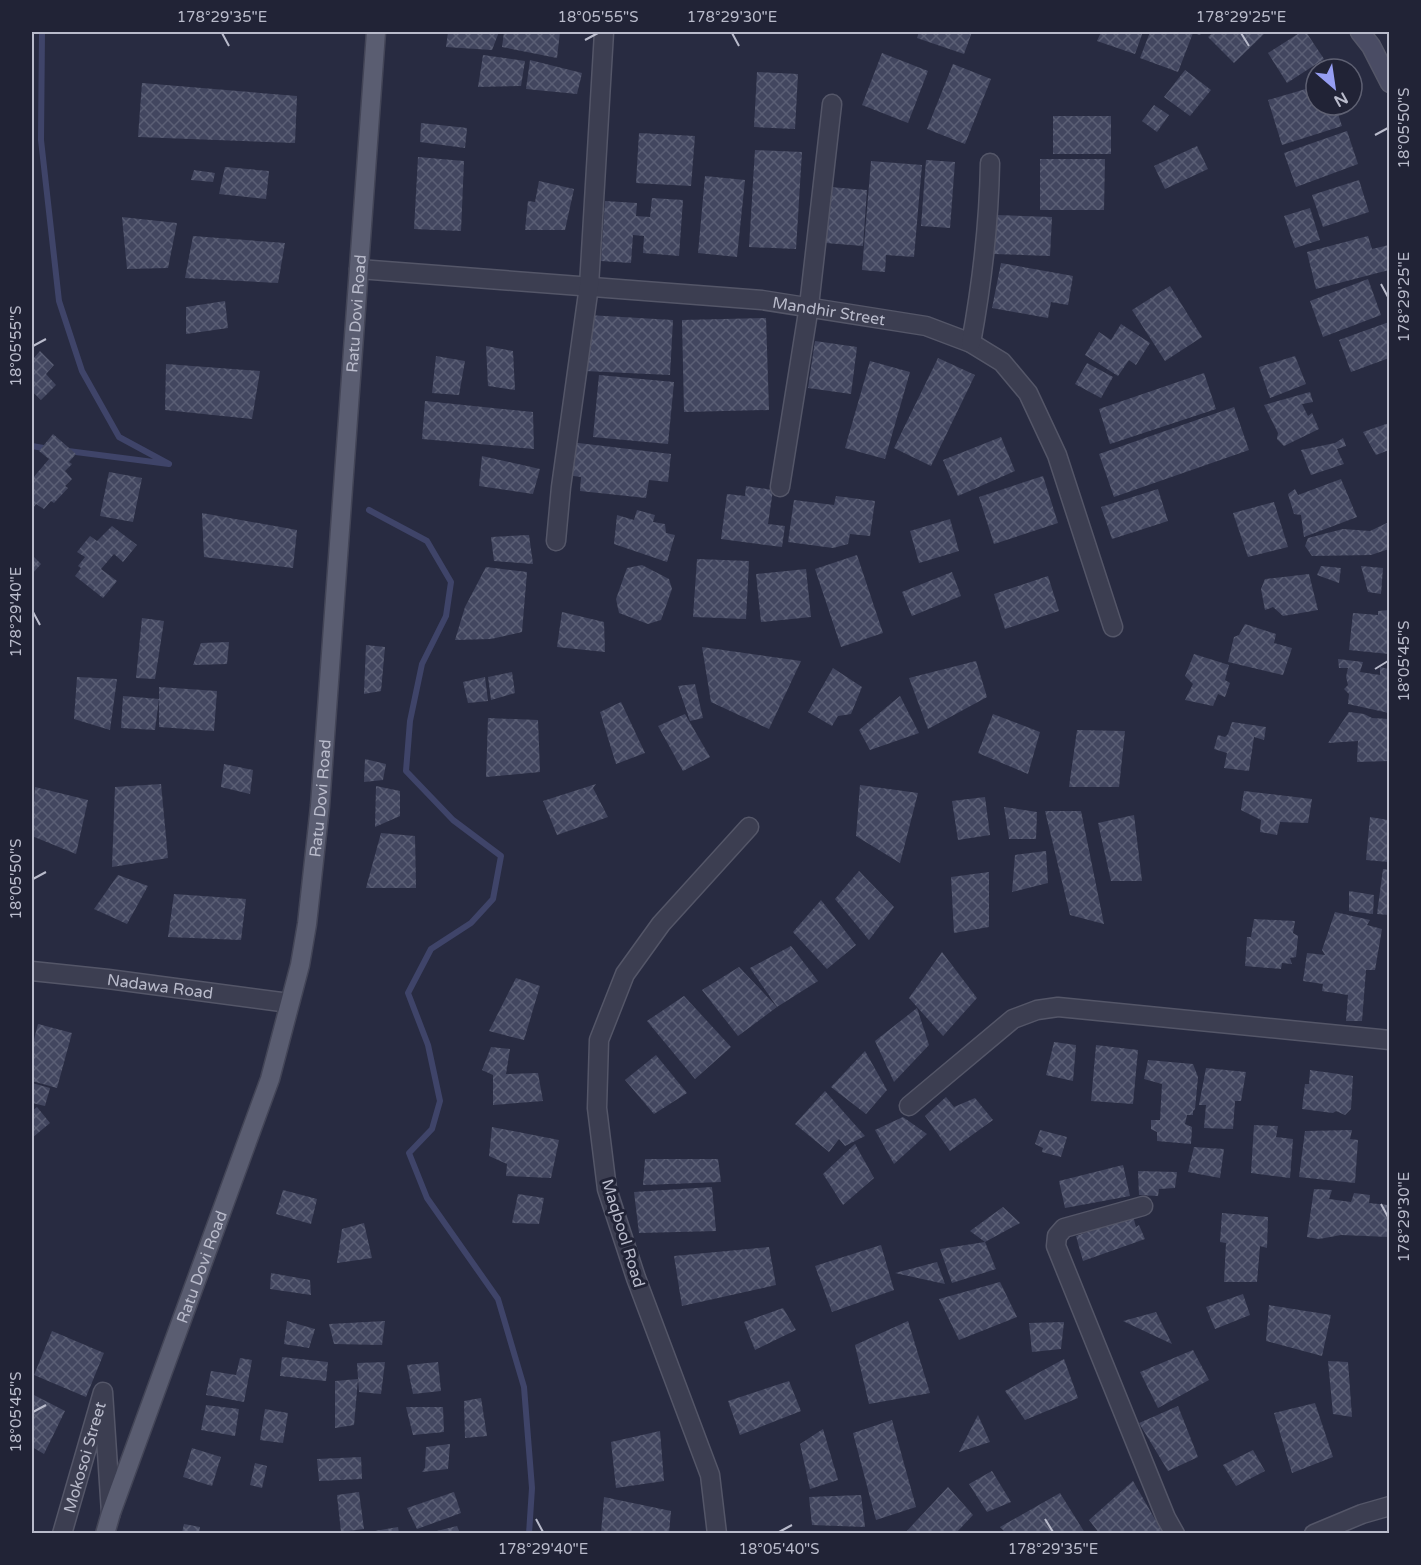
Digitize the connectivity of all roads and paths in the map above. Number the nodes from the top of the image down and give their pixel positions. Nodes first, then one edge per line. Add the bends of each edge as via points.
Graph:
1 (376, 32) edge
2 (604, 32) edge
3 (1360, 32) edge
4 (1389, 82) edge
5 (831, 104) dead end
6 (990, 163) dead end
7 (359, 269) junction
8 (589, 286) junction
9 (808, 306) junction
10 (971, 343) junction
11 (780, 487) dead end
12 (556, 541) dead end
13 (1113, 627) dead end
14 (749, 828) dead end
15 (32, 971) edge
16 (289, 1003) junction
17 (1389, 1040) edge
18 (909, 1106) dead end
19 (1143, 1206) dead end
20 (1389, 1506) edge
21 (111, 1513) junction
22 (62, 1533) edge
23 (105, 1533) edge
24 (717, 1533) edge
25 (1175, 1533) edge
26 (1314, 1533) edge

1 - 7 main road, Ratu Dovi Road
2 - 8 street
3 - 4 street
5 - 9 street
6 - 10 street via 983,272
7 - 8 street, Mandhir Street
7 - 16 main road, Ratu Dovi Road via 320,806 307,924
8 - 9 street, Mandhir Street
8 - 12 street
9 - 10 street, Mandhir Street via 926,326
9 - 11 street
10 - 13 street, Mandhir Street via 1002,362 1028,393 1057,455
14 - 24 street, Maqbool Road via 661,924 626,974 599,1040 597,1108 607,1189 710,1475
15 - 16 street, Nadawa Road
16 - 21 main road, Ratu Dovi Road via 270,1079
17 - 18 street via 1058,1007 1013,1019
19 - 25 street via 1064,1228 1057,1236 1056,1246
20 - 26 street
21 - 22 street, Mokosoi Street via 102,1392
21 - 23 main road, Ratu Dovi Road

